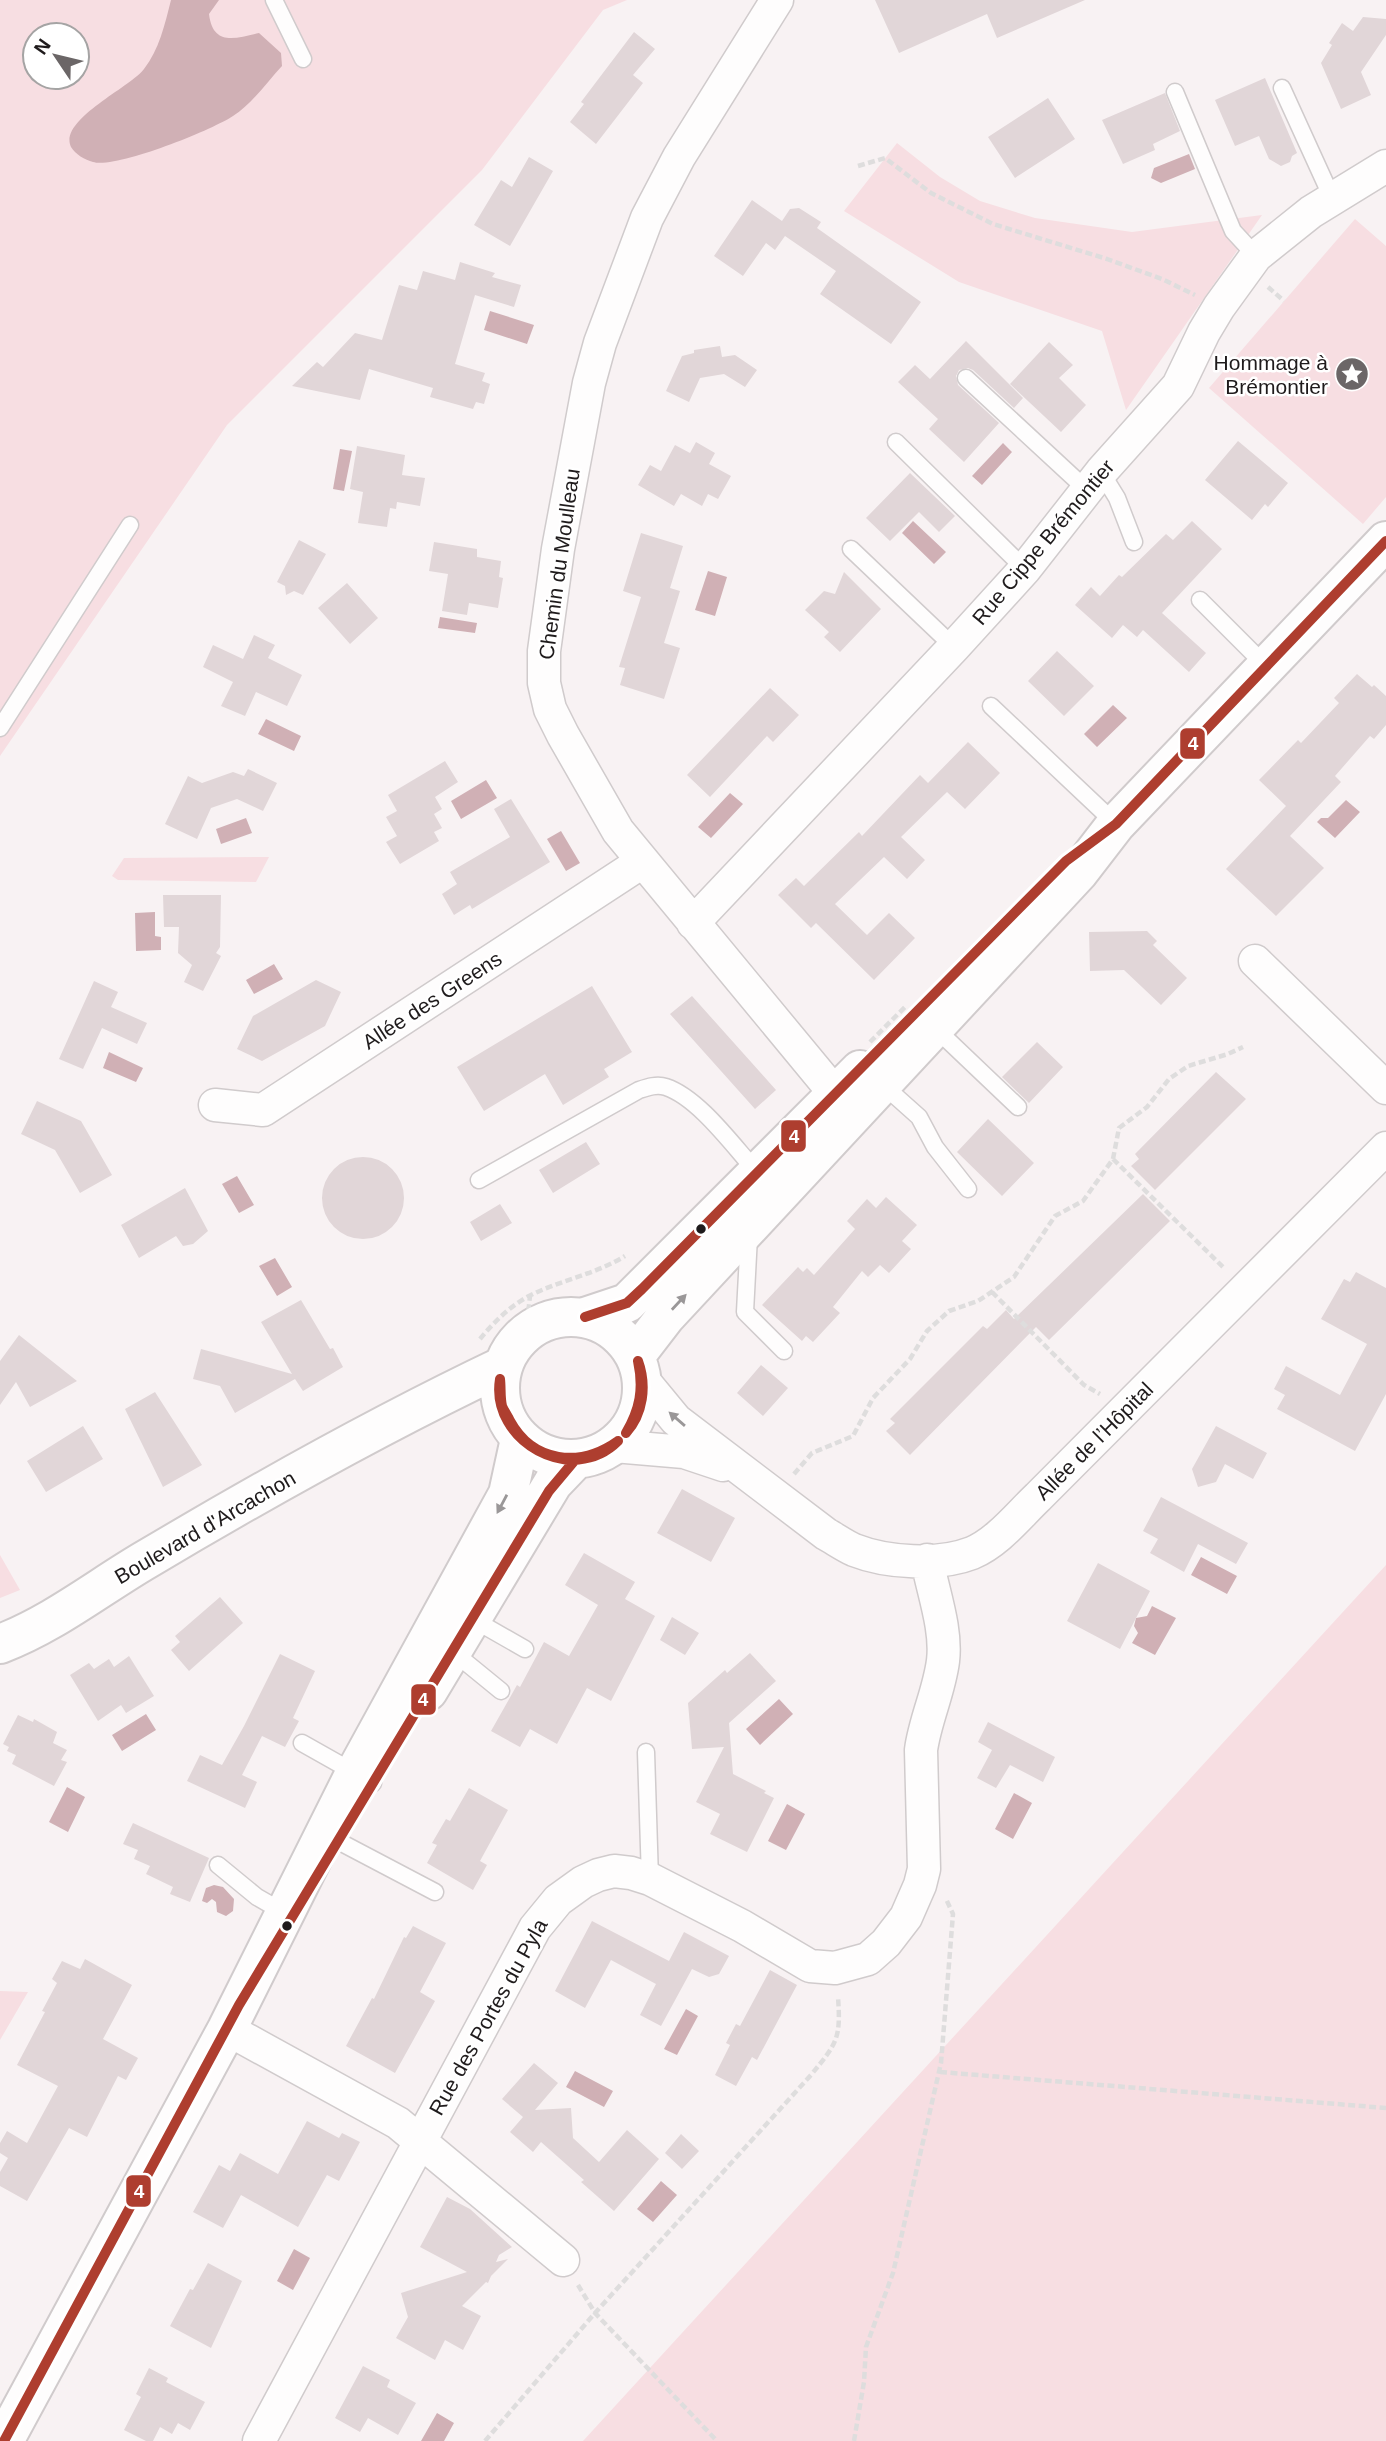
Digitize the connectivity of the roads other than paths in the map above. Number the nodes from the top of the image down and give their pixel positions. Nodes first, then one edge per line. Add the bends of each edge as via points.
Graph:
1 (274, 0) edge
2 (777, 0) edge
3 (303, 59) dead end
4 (1282, 88) dead end
5 (1175, 92) dead end
6 (1386, 166) edge
7 (1333, 200) junction
8 (1256, 256) junction
9 (966, 378) dead end
10 (896, 442) dead end
11 (1094, 481) junction
12 (130, 525) dead end
13 (1386, 541) edge
14 (1134, 542) dead end
15 (851, 550) dead end
16 (1025, 569) junction
17 (1200, 600) dead end
18 (954, 648) junction
19 (1266, 666) junction
20 (991, 706) dead end
21 (0, 728) edge
22 (1116, 824) junction
23 (642, 862) junction
24 (693, 923) junction
25 (1255, 961) dead end
26 (935, 1028) junction
27 (882, 1084) junction
28 (1386, 1088) edge
29 (846, 1104) junction
30 (215, 1105) dead end
31 (1018, 1107) dead end
32 (1386, 1148) edge
33 (479, 1180) dead end
34 (769, 1184) junction
35 (968, 1189) dead end
36 (750, 1226) junction
37 (585, 1317) junction
38 (784, 1351) dead end
39 (503, 1366) junction
40 (639, 1368) junction
41 (409, 1410) junction
42 (514, 1431) junction
43 (614, 1446) junction
44 (575, 1460) junction
45 (750, 1477) junction
46 (927, 1560) junction
47 (459, 1612) junction
48 (0, 1644) edge
49 (525, 1649) dead end
50 (452, 1651) junction
51 (502, 1691) dead end
52 (302, 1742) dead end
53 (646, 1752) dead end
54 (364, 1778) junction
55 (338, 1841) junction
56 (218, 1865) dead end
57 (650, 1879) junction
58 (435, 1892) dead end
59 (285, 1913) junction
60 (233, 2017) junction
61 (421, 2140) junction
62 (563, 2260) road end
63 (4, 2441) edge
64 (259, 2441) edge

1 - 3 lane
2 - 23 street, Chemin du Moulleau via 680,157 642,231 589,383 558,549 544,651 550,709 618,831
4 - 7 lane
5 - 8 lane via 1233,231
6 - 7 street, Rue Cippe Brémontier
7 - 8 street, Rue Cippe Brémontier
8 - 11 street, Rue Cippe Brémontier via 1203,332 1178,386
9 - 11 lane
10 - 16 lane
11 - 14 lane via 1117,498
11 - 16 street, Rue Cippe Brémontier
12 - 21 lane
13 - 19 main road
15 - 18 lane
16 - 18 street, Rue Cippe Brémontier
17 - 19 lane
18 - 24 street, Rue Cippe Brémontier
19 - 22 main road
20 - 22 lane
22 - 26 main road via 1079,872
22 - 29 main road via 1066,861
23 - 24 street, Chemin du Moulleau
23 - 30 street, Allée des Greens via 263,1111
24 - 29 street, Chemin du Moulleau
25 - 28 street
26 - 27 main road
26 - 31 lane
27 - 29 main road
27 - 35 lane via 919,1117 934,1147
29 - 34 main road
32 - 46 street, Allée de l’Hôpital via 997,1537 973,1552
33 - 34 lane via 653,1086 666,1087 691,1103
34 - 36 main road
34 - 37 main road via 627,1303
36 - 38 lane via 745,1312
40 -> 36 main road via 666,1316
37 - 39 main road via 544,1321 528,1314
37 - 40 main road via 601,1322 627,1342
39 - 41 main road, Boulevard d'Arcachon
39 - 42 main road via 501,1404
40 - 43 main road via 641,1406 630,1429
45 -> 40 street, Allée de l’Hôpital via 676,1420
41 - 42 main road, Boulevard d'Arcachon via 454,1406 479,1411
41 - 48 main road, Boulevard d'Arcachon
42 - 44 main road via 542,1454
42 -> 47 main road via 508,1494
43 - 44 main road
43 - 45 street, Allée de l’Hôpital via 684,1452
44 - 47 main road via 553,1483
45 - 46 street, Allée de l’Hôpital via 852,1549 876,1558
46 - 57 street, Rue des Portes du Pyla via 944,1646 921,1750 924,1869 914,1900 886,1943 857,1964 824,1969 797,1961 742,1926
47 - 49 lane
47 - 50 main road
47 - 54 main road
50 - 51 lane
50 - 54 main road
52 - 54 lane
53 - 57 lane
54 - 55 main road
54 - 59 main road
55 - 58 lane
55 - 60 main road
56 - 59 lane
57 - 61 street, Rue des Portes du Pyla via 631,1872 598,1875 569,1891 548,1910
59 - 60 main road
60 - 61 street
60 - 63 main road
61 - 62 street
61 - 64 street, Rue des Portes du Pyla

